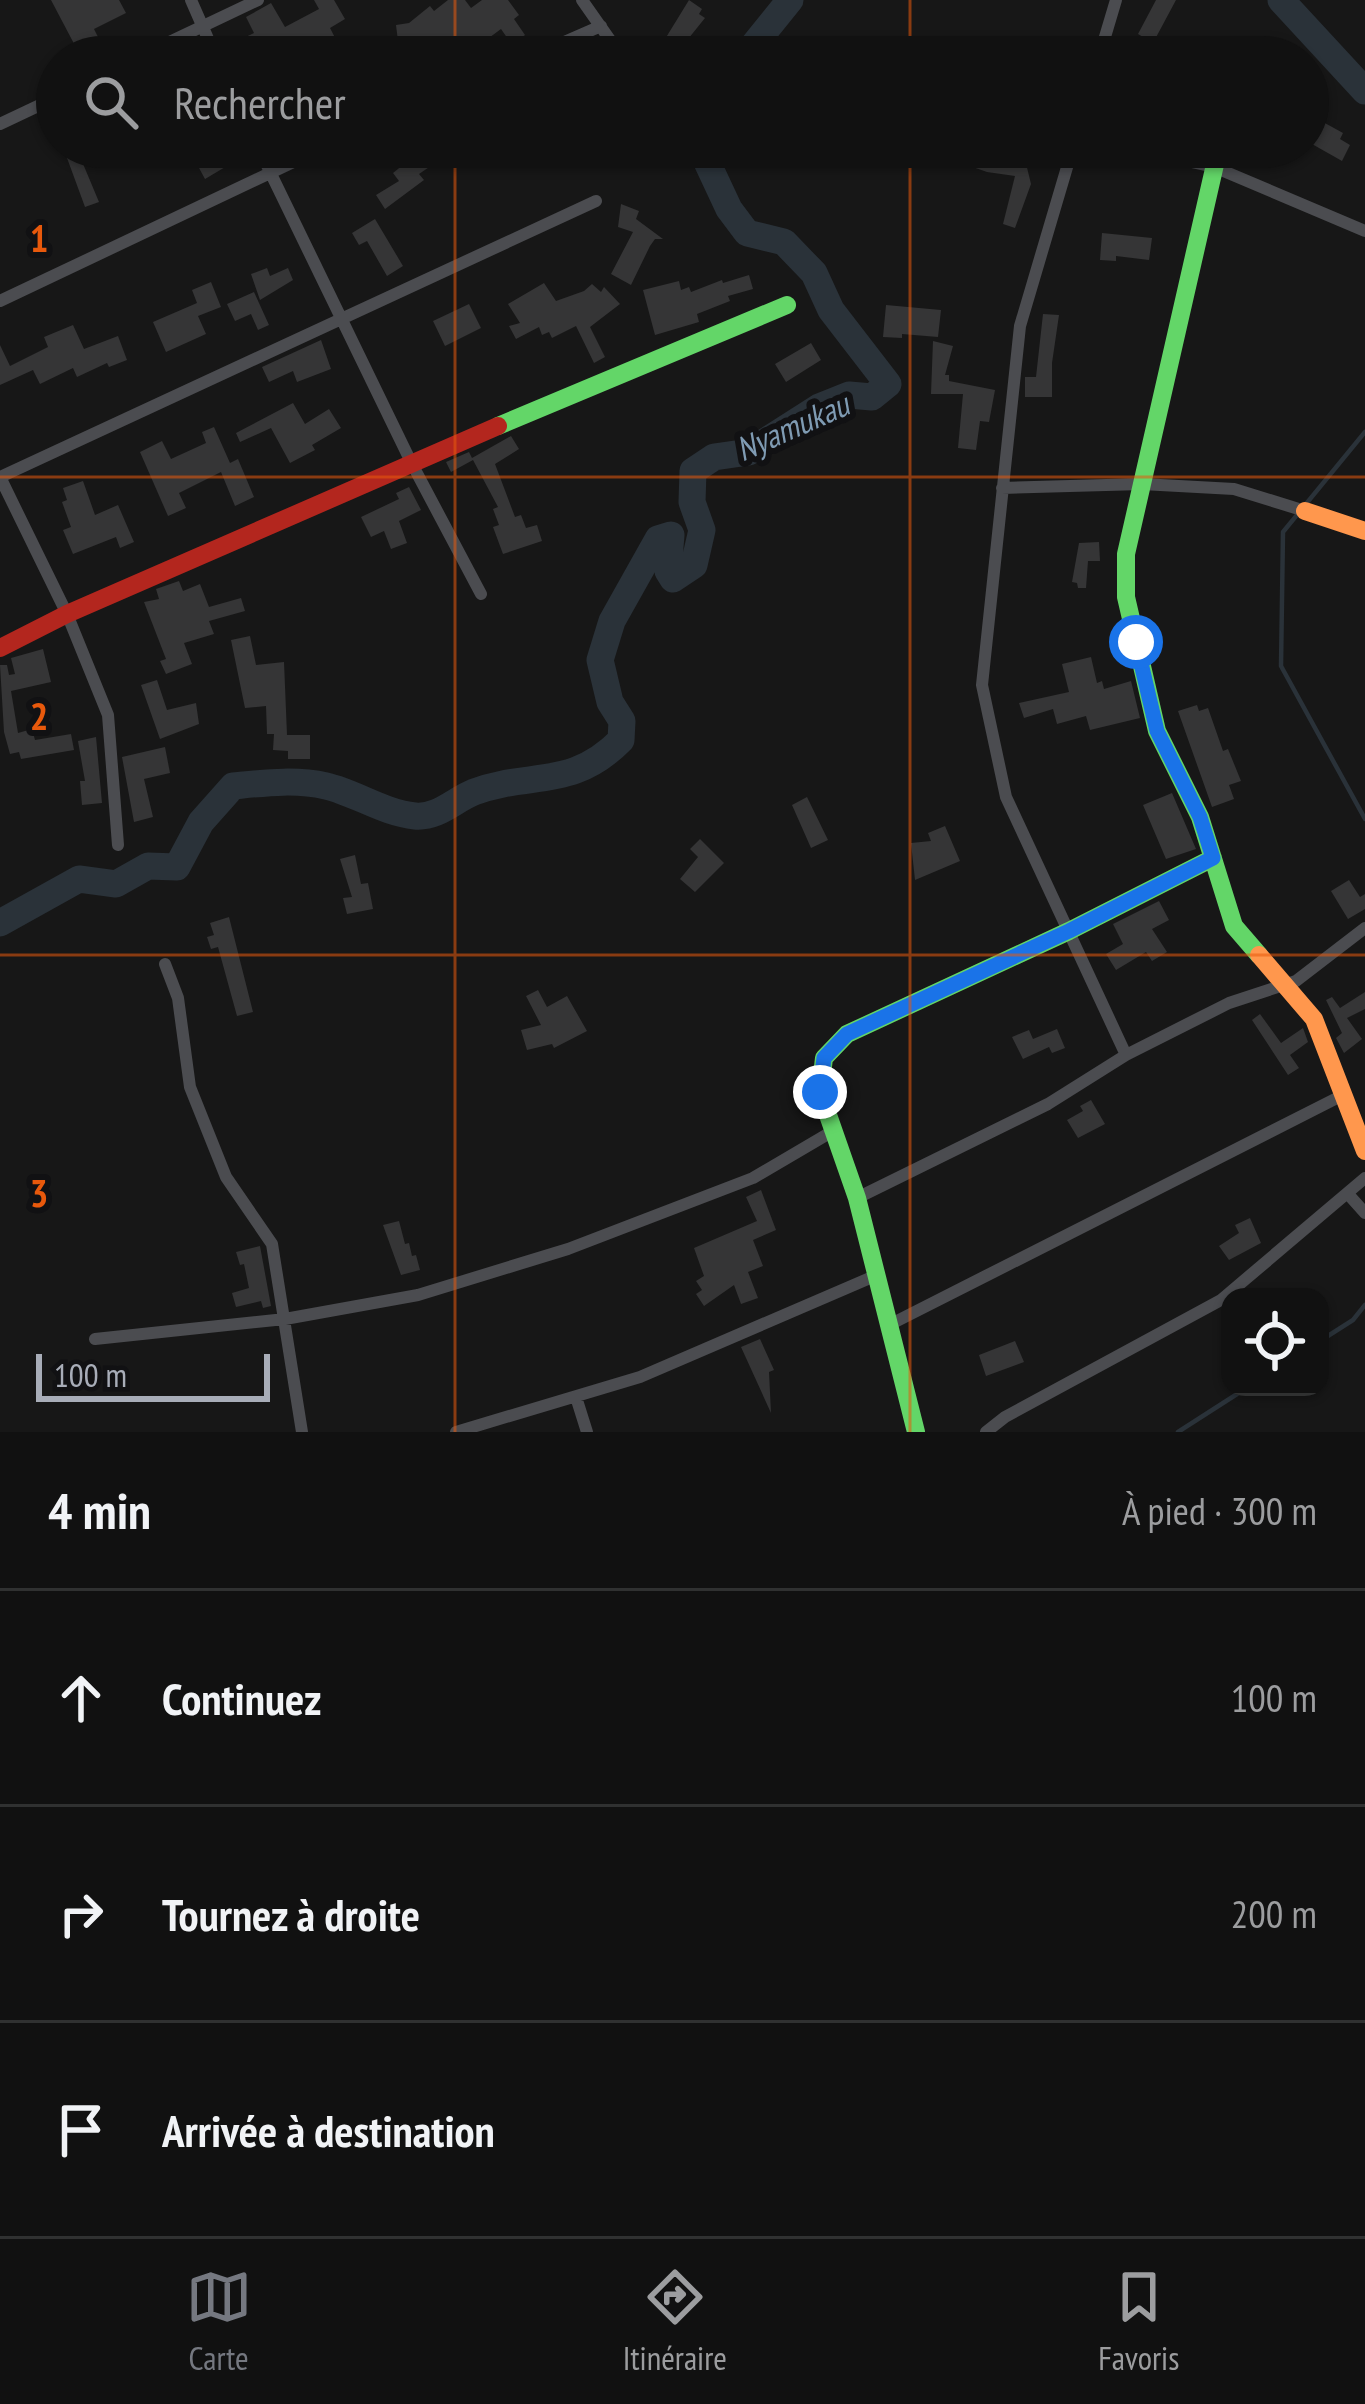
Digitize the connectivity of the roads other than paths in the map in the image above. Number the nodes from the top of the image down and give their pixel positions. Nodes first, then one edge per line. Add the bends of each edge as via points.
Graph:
1 (190, 0) edge
2 (258, 0) edge
3 (582, 0) edge
4 (1116, 0) edge
5 (202, 26) junction
6 (601, 26) junction
7 (182, 36) edge
8 (207, 36) edge
9 (578, 36) edge
10 (608, 36) edge
11 (1105, 36) edge
12 (36, 107) edge
13 (0, 124) edge
14 (268, 168) edge
15 (276, 168) edge
16 (1067, 168) edge
17 (1214, 168) edge
18 (1239, 168) edge
19 (269, 171) junction
20 (596, 201) dead end
21 (1365, 232) edge
22 (0, 302) edge
23 (787, 305) dead end
24 (340, 316) junction
25 (410, 462) junction
26 (0, 477) edge
27 (1142, 484) junction
28 (1002, 488) junction
29 (1301, 509) joint
30 (1365, 531) edge
31 (481, 594) dead end
32 (67, 614) junction
33 (0, 648) edge
34 (118, 845) dead end
35 (1213, 858) junction
36 (1365, 928) edge
37 (1069, 931) junction
38 (165, 964) dead end
39 (1283, 985) junction
40 (1126, 1055) junction
41 (1341, 1096) junction
42 (833, 1131) junction
43 (1365, 1150) edge
44 (1365, 1178) edge
45 (1348, 1194) junction
46 (857, 1198) junction
47 (1365, 1213) edge
48 (877, 1276) junction
49 (285, 1319) junction
50 (890, 1325) junction
51 (94, 1339) dead end
52 (576, 1397) junction
53 (302, 1432) edge
54 (456, 1432) edge
55 (586, 1432) edge
56 (916, 1432) edge
57 (986, 1432) edge

1 - 5 street
2 - 5 street
3 - 6 street
4 - 11 street
5 - 7 street
5 - 8 street
6 - 9 street
6 - 10 street
12 - 13 street
14 - 19 street
15 - 19 street
16 - 28 street via 1020,326
17 - 27 street
18 - 21 street
19 - 22 street
19 - 24 street
20 - 24 street
23 - 25 street
24 - 25 street
24 - 26 street
25 - 31 street
25 - 32 street
26 - 32 street
27 - 28 street
27 - 29 street via 1234,489
27 - 35 street via 1126,554 1126,597 1157,731
28 - 37 street via 982,685 1006,797
29 - 30 street
32 - 33 street
32 - 34 street via 108,716
35 - 37 street
35 - 39 street via 1234,926
36 - 39 street
37 - 40 street
37 - 42 street via 847,1034 824,1058 820,1092
38 - 49 street via 190,1087 226,1178 272,1244
39 - 40 street
39 - 41 street via 1314,1019
40 - 46 street via 1048,1104
41 - 43 street
41 - 50 street
42 - 46 street
42 - 49 street via 753,1178 568,1249 418,1295
44 - 45 street
45 - 47 street
45 - 57 street via 1220,1300
46 - 48 street
48 - 50 street
48 - 52 street
49 - 51 street
49 - 53 street
50 - 56 street
52 - 54 street
52 - 55 street

